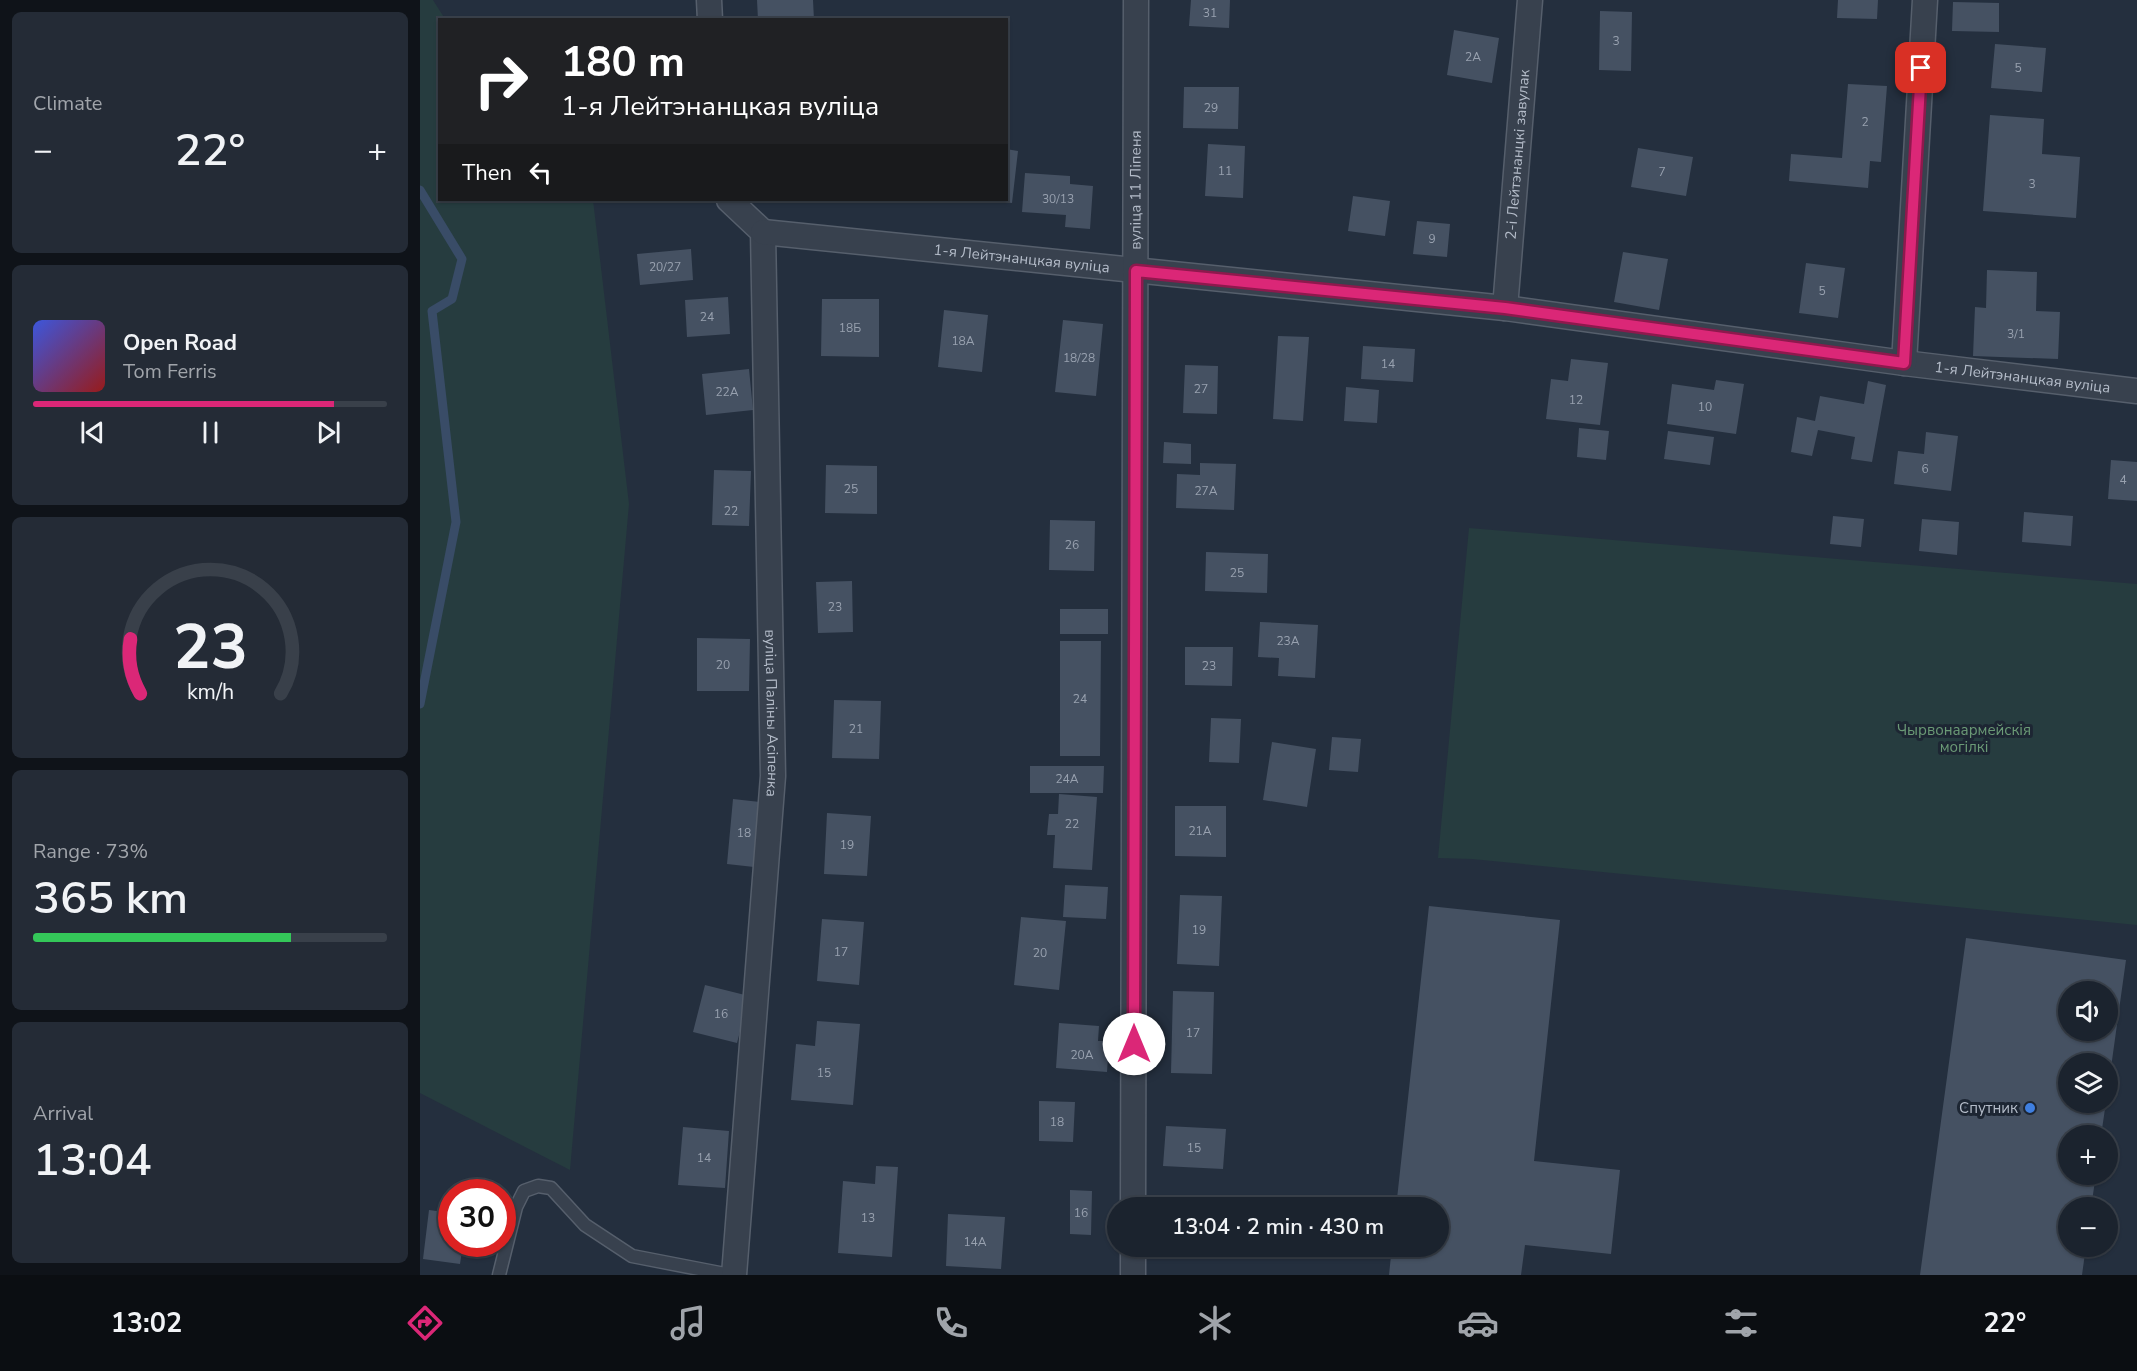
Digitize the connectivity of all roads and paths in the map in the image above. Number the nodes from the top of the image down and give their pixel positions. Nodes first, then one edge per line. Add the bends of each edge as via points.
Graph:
1 (709, 0) edge
2 (1136, 0) edge
3 (1530, 0) edge
4 (1925, 0) edge
5 (710, 18) edge
6 (730, 201) edge
7 (763, 232) junction
8 (1136, 271) junction
9 (1505, 308) junction
10 (1904, 363) junction
11 (2137, 391) edge
12 (1133, 1197) edge
13 (1133, 1257) edge
14 (499, 1275) edge
15 (732, 1275) edge
16 (1133, 1275) edge

1 - 5 street
2 - 8 street, вуліца 11 Ліпеня
3 - 9 street, 2-і Лейтэнанцкі завулак
4 - 10 street
6 - 7 street
7 - 8 street, 1-я Лейтэнанцкая вуліца
7 - 15 street, вуліца Паліны Асіпенка via 773,776
8 - 9 street, 1-я Лейтэнанцкая вуліца
8 - 12 street, вуліца 11 Ліпеня
9 - 10 street, 1-я Лейтэнанцкая вуліца
10 - 11 street, 1-я Лейтэнанцкая вуліца
13 - 16 street
14 - 15 lane via 516,1207 524,1191 538,1186 551,1188 585,1225 632,1256

